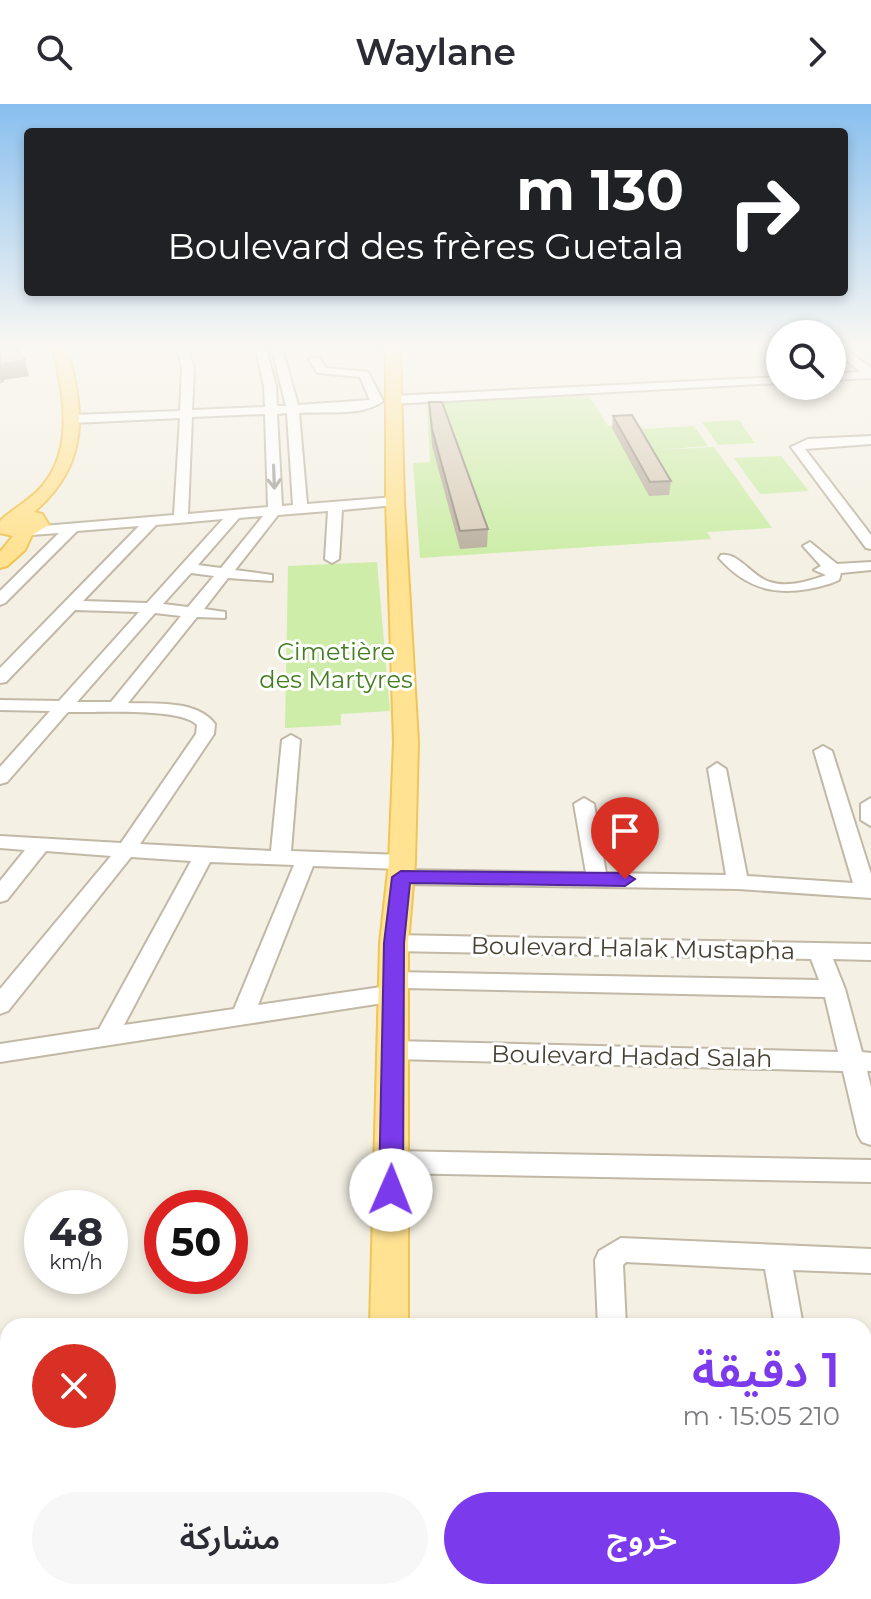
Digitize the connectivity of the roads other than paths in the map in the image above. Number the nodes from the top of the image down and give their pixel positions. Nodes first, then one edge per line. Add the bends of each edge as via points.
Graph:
1 (185, 414) edge
2 (73, 415) edge
3 (168, 415) edge
4 (272, 415) edge
5 (293, 415) edge
6 (392, 415) edge
7 (73, 419) junction
8 (868, 444) edge
9 (395, 501) junction
10 (335, 506) junction
11 (300, 508) junction
12 (275, 510) junction
13 (235, 514) junction
14 (181, 517) junction
15 (154, 519) junction
16 (104, 523) junction
17 (16, 526) edge
18 (72, 528) junction
19 (871, 545) edge
20 (810, 546) dead end
21 (726, 558) dead end
22 (332, 559) dead end
23 (0, 562) edge
24 (186, 568) junction
25 (833, 569) junction
26 (868, 570) edge
27 (226, 572) junction
28 (267, 578) dead end
29 (0, 600) edge
30 (73, 605) junction
31 (152, 608) junction
32 (194, 612) junction
33 (219, 615) dead end
34 (0, 678) edge
35 (0, 705) edge
36 (64, 705) junction
37 (116, 707) junction
38 (291, 740) dead end
39 (823, 751) dead end
40 (717, 769) dead end
41 (0, 778) edge
42 (584, 804) dead end
43 (871, 804) edge
44 (871, 820) edge
45 (0, 842) edge
46 (41, 844) junction
47 (127, 849) junction
48 (204, 855) junction
49 (280, 858) junction
50 (306, 859) junction
51 (402, 870) junction
52 (597, 879) junction
53 (738, 882) junction
54 (869, 891) edge
55 (0, 895) edge
56 (394, 943) junction
57 (819, 951) junction
58 (871, 952) edge
59 (395, 987) junction
60 (834, 989) junction
61 (0, 1005) edge
62 (243, 1015) junction
63 (107, 1036) junction
64 (394, 1050) junction
65 (0, 1053) edge
66 (861, 1062) edge
67 (871, 1135) edge
68 (392, 1162) junction
69 (871, 1171) edge
70 (777, 1257) junction
71 (871, 1261) edge
72 (389, 1318) edge
73 (612, 1318) edge
74 (788, 1318) edge

1 - 14 street
2 - 7 main road
3 - 7 street
4 -> 12 street
5 - 11 street
6 - 9 main road
7 - 17 main road via 52,494
8 - 19 street via 797,447
9 - 10 street
9 - 51 main road via 406,742
10 - 11 street
10 - 22 street
11 - 12 street
12 - 13 street
12 - 27 street
13 - 14 street
13 - 24 street
14 - 15 street
15 - 16 street
15 - 30 street
16 - 17 street
16 - 18 street
17 - 18 street
17 - 23 main road via 18,546
18 - 29 street
20 - 25 street
21 - 25 street via 769,587 825,581 834,577
24 - 27 street
24 - 31 street
25 - 26 street
27 - 28 street
27 - 32 street
30 - 31 street
30 - 34 street
31 - 32 street
31 - 36 street
32 - 33 street
32 - 37 street
35 - 36 street
36 - 37 street
36 - 41 street
37 - 47 street via 186,711 206,724 205,734
38 - 49 street
39 - 54 street
40 - 53 street
42 - 52 street
43 - 44 street
45 - 46 street
46 - 47 street
46 - 55 street
47 - 48 street
47 - 61 street
48 - 49 street
48 - 63 street
49 - 50 street
50 - 51 street
50 - 62 street
51 - 52 street
51 - 56 main road
52 - 53 street
53 - 54 street
56 - 57 street, Boulevard Halak Mustapha
56 - 59 main road
57 - 58 street, Boulevard Halak Mustapha
57 - 60 street
59 - 60 street
59 - 62 street
59 - 64 main road
60 - 66 street
62 - 63 street
63 - 65 street
64 - 66 street, Boulevard Hadad Salah
64 - 68 main road
66 - 67 street
68 - 69 street
68 - 72 main road
70 - 71 street
70 - 73 street via 621,1250 609,1260
70 - 74 street

